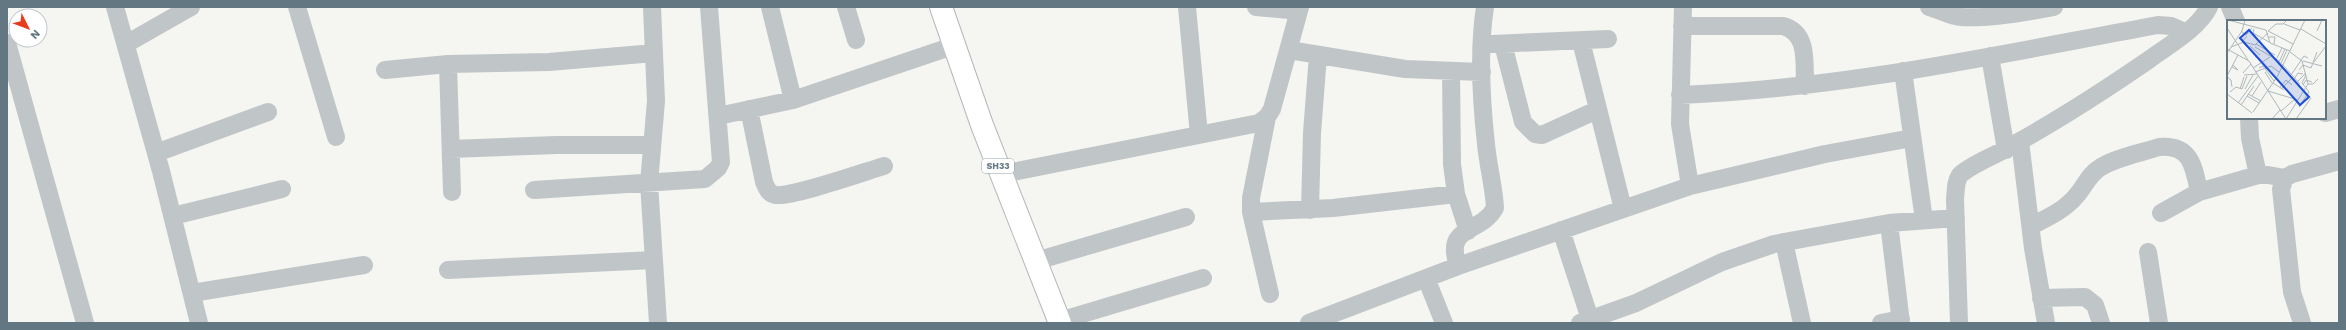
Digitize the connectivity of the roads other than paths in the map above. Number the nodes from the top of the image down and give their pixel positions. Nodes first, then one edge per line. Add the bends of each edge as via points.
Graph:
1 (116, 7) edge
2 (191, 7) edge
3 (297, 7) edge
4 (652, 7) edge
5 (709, 7) edge
6 (770, 7) edge
7 (846, 7) edge
8 (941, 7) edge
9 (1188, 7) edge
10 (1256, 7) edge
11 (1485, 7) edge
12 (1683, 7) edge
13 (1929, 7) edge
14 (2054, 7) edge
15 (2209, 7) edge
16 (2230, 7) edge
17 (1299, 9) edge
18 (2236, 20) edge
19 (1682, 26) junction
20 (2185, 32) junction
21 (1608, 39) dead end
22 (856, 40) dead end
23 (1581, 41) junction
24 (7, 43) edge
25 (126, 44) junction
26 (1502, 44) junction
27 (1481, 45) junction
28 (954, 46) junction
29 (1289, 50) junction
30 (654, 53) junction
31 (1318, 55) junction
32 (1990, 56) junction
33 (448, 64) junction
34 (385, 70) dead end
35 (1451, 70) junction
36 (1903, 71) junction
37 (1482, 72) junction
38 (1805, 86) junction
39 (1680, 95) junction
40 (793, 100) junction
41 (749, 109) junction
42 (2339, 109) edge
43 (1597, 110) junction
44 (268, 112) dead end
45 (2326, 113) edge
46 (718, 116) junction
47 (1267, 117) junction
48 (2249, 119) edge
49 (1199, 136) junction
50 (336, 137) dead end
51 (1912, 138) junction
52 (652, 145) junction
53 (2013, 146) junction
54 (451, 149) junction
55 (156, 153) junction
56 (2339, 161) edge
57 (884, 166) dead end
58 (1002, 174) junction
59 (2258, 175) junction
60 (2285, 178) junction
61 (650, 183) junction
62 (1690, 186) junction
63 (282, 189) dead end
64 (534, 190) dead end
65 (452, 192) dead end
66 (2199, 192) junction
67 (1456, 194) junction
68 (1623, 209) junction
69 (1310, 210) junction
70 (1251, 212) junction
71 (2161, 213) dead end
72 (173, 216) junction
73 (1186, 217) dead end
74 (1956, 218) junction
75 (1924, 220) junction
76 (1889, 223) junction
77 (2031, 226) junction
78 (1561, 230) junction
79 (1468, 231) junction
80 (1784, 242) junction
81 (2148, 252) dead end
82 (654, 260) junction
83 (1036, 261) junction
84 (364, 265) dead end
85 (1458, 266) junction
86 (448, 270) dead end
87 (1203, 278) dead end
88 (1426, 278) junction
89 (192, 293) junction
90 (1270, 294) dead end
91 (2041, 298) junction
92 (1613, 318) edge
93 (1585, 321) edge
94 (1901, 321) edge
95 (1060, 322) edge
96 (85, 323) edge
97 (200, 323) edge
98 (658, 323) edge
99 (1309, 323) edge
100 (1444, 323) edge
101 (1802, 323) edge
102 (1881, 323) edge
103 (1959, 323) edge
104 (2046, 323) edge
105 (2101, 323) edge
106 (2160, 323) edge
107 (2302, 323) edge

1 - 25 street
2 - 25 street
3 - 50 street
4 - 30 street
5 - 46 street
6 - 40 street
7 - 22 street
8 - 28 main road, SH33
9 - 49 street
10 - 17 street
11 - 27 street
12 - 19 street
13 - 14 street via 1950,15 1980,17
15 - 20 street
16 - 18 street
17 - 29 street
19 - 38 street via 1783,26 1792,29 1800,36 1803,46
19 - 39 street
20 - 32 street via 2171,26 2158,25
20 - 53 street via 2100,94
21 - 23 street
23 - 26 street
23 - 43 street
24 - 96 street
25 - 55 street
26 - 27 street
26 - 43 street via 1523,122 1535,134 1542,135
27 - 37 street
28 - 40 street
28 - 58 main road, SH33
29 - 31 street
29 - 47 street
30 - 33 street via 549,62
30 - 52 street via 656,101
31 - 35 street via 1404,69
31 - 69 street
32 - 36 street
32 - 53 street
33 - 34 street
33 - 54 street
35 - 37 street
35 - 67 street via 1452,164
36 - 38 street
36 - 51 street
37 - 79 street via 1486,145 1495,208 1491,215
38 - 39 street via 1737,93
39 - 62 street via 1681,139
40 - 41 street
41 - 46 street
41 - 57 street via 764,182 768,191 774,195 792,193
42 - 45 street
43 - 68 street
44 - 55 street
46 - 61 street via 721,162 712,175 705,179
47 - 49 street via 1246,127
47 - 70 street via 1251,198
48 - 59 street via 2250,138
49 - 58 street
51 - 62 street via 1825,154
51 - 75 street
52 - 54 street
52 - 61 street
53 - 74 street via 1968,169 1960,176 1956,182
53 - 77 street
54 - 65 street
55 - 72 street
56 - 60 street
58 - 83 main road, SH33
59 - 60 street
59 - 66 street
60 - 107 street via 2281,189 2287,263 2292,292
61 - 64 street
61 - 82 street
62 - 68 street
63 - 72 street
66 - 71 street
66 - 77 street via 2190,159 2176,148 2159,147 2101,166 2066,206
67 - 69 street
67 - 79 street
68 - 78 street
69 - 70 street
70 - 90 street
72 - 89 street
73 - 83 street
74 - 75 street
74 - 103 street
75 - 76 street
76 - 80 street
76 - 94 street
77 - 91 street
78 - 85 street
78 - 93 street
79 - 85 street via 1458,238 1454,245 1453,252
80 - 92 street via 1722,262 1636,303
80 - 101 street
81 - 106 street
82 - 86 street
82 - 98 street
83 - 95 main road, SH33
84 - 89 street
85 - 88 street
87 - 95 street
88 - 99 street
88 - 100 street
89 - 97 street
91 - 104 street
91 - 105 street via 2085,296 2095,305
92 - 93 street
94 - 102 street

